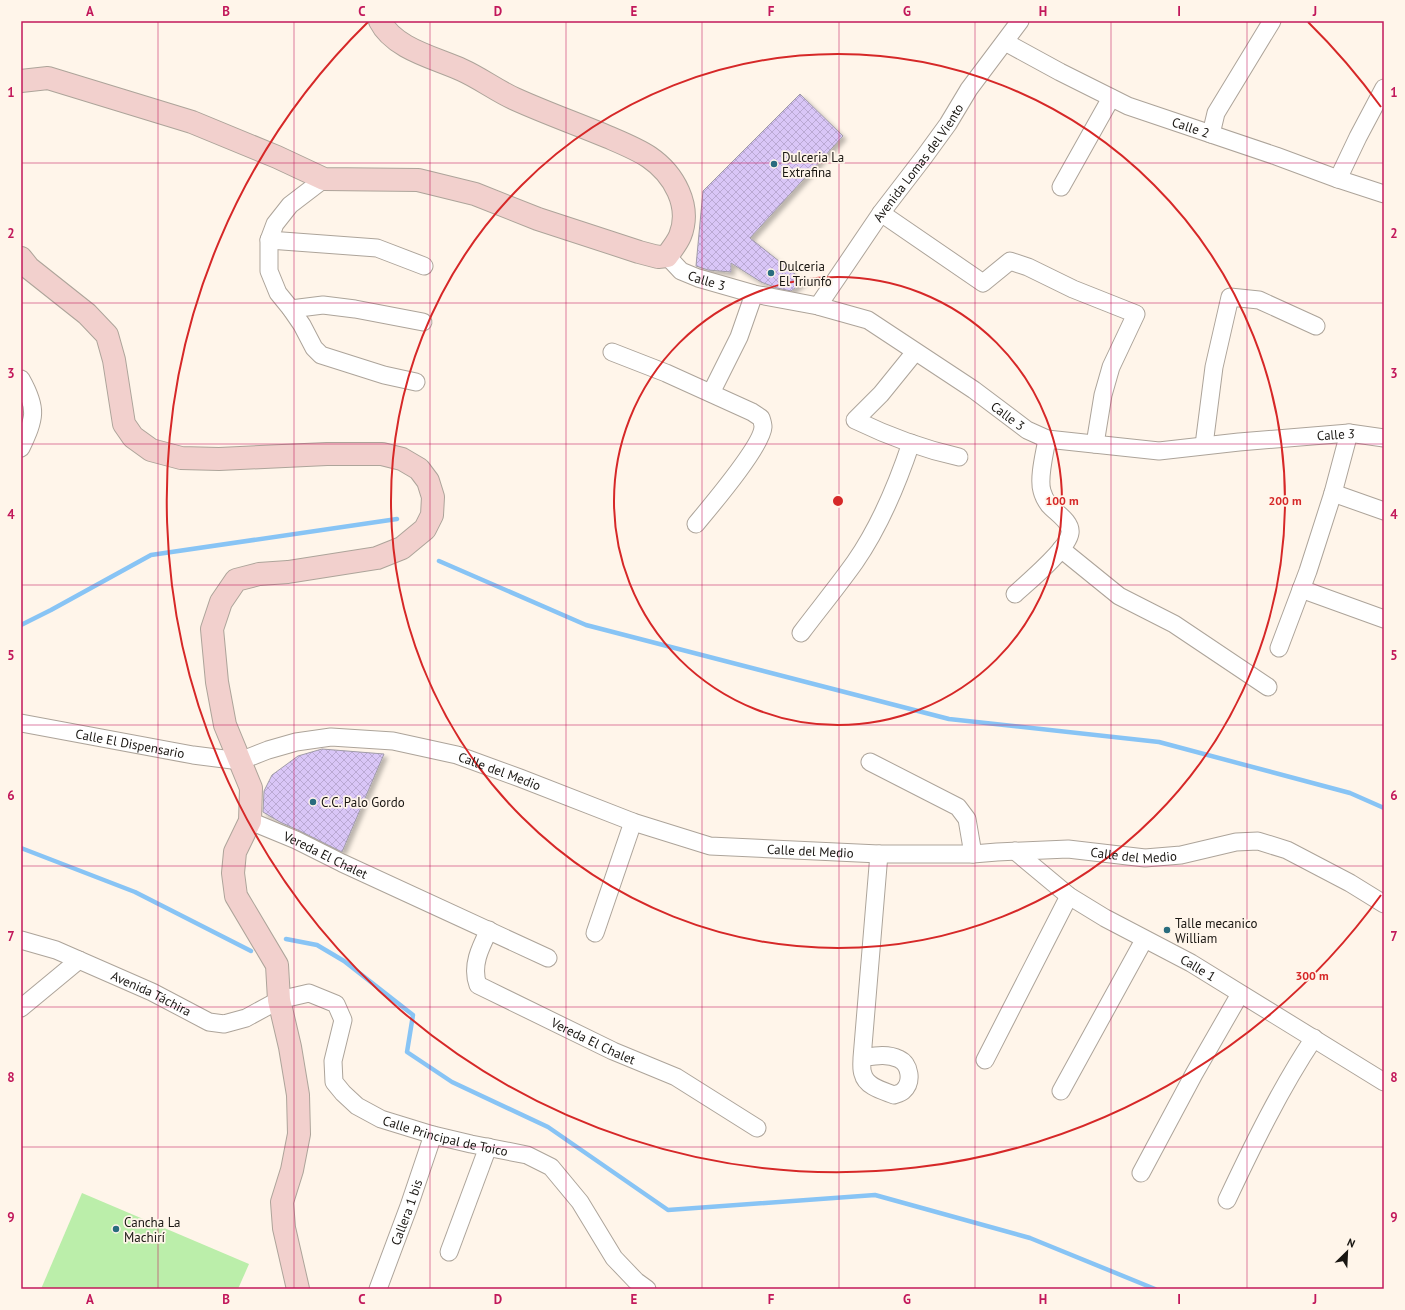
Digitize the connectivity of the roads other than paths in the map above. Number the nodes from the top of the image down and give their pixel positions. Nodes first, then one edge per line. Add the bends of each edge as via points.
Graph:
1 (380, 21) edge
2 (1020, 21) edge
3 (1272, 21) edge
4 (1005, 42) junction
5 (21, 81) edge
6 (1384, 88) edge
7 (1111, 98) junction
8 (1211, 134) junction
9 (324, 179) junction
10 (1338, 180) junction
11 (1061, 188) dead end
12 (1384, 194) edge
13 (881, 213) junction
14 (269, 240) junction
15 (667, 256) junction
16 (21, 258) edge
17 (424, 266) dead end
18 (754, 294) junction
19 (818, 306) junction
20 (292, 309) junction
21 (423, 322) dead end
22 (1316, 326) dead end
23 (612, 352) dead end
24 (915, 352) junction
25 (21, 379) edge
26 (416, 382) dead end
27 (711, 393) junction
28 (1349, 433) junction
29 (1384, 438) edge
30 (1047, 439) junction
31 (910, 443) junction
32 (1095, 444) junction
33 (1204, 446) junction
34 (21, 448) edge
35 (959, 457) dead end
36 (1333, 493) junction
37 (1384, 511) edge
38 (696, 524) dead end
39 (1061, 549) junction
40 (1301, 589) junction
41 (1015, 594) dead end
42 (1384, 619) edge
43 (801, 633) dead end
44 (1279, 648) dead end
45 (1268, 687) dead end
46 (21, 723) edge
47 (240, 761) junction
48 (870, 762) dead end
49 (250, 821) junction
50 (633, 822) junction
51 (1015, 851) junction
52 (879, 854) junction
53 (973, 854) junction
54 (1069, 896) junction
55 (1384, 904) edge
56 (489, 930) junction
57 (595, 933) dead end
58 (21, 940) edge
59 (1144, 940) junction
60 (548, 958) dead end
61 (79, 960) junction
62 (1240, 994) junction
63 (279, 1000) junction
64 (21, 1008) edge
65 (1314, 1038) junction
66 (862, 1058) dead end
67 (985, 1060) dead end
68 (1384, 1082) edge
69 (1061, 1092) dead end
70 (756, 1128) dead end
71 (433, 1135) junction
72 (488, 1147) junction
73 (1141, 1173) dead end
74 (1227, 1200) dead end
75 (448, 1252) dead end
76 (298, 1289) edge
77 (378, 1289) edge
78 (647, 1289) edge

1 - 15 main road via 389,34 411,49 463,70 514,99 650,157 674,182 683,199 685,217 680,235
2 - 4 street, Avenida Lomas del Viento
3 - 8 street via 1216,113
4 - 7 street, Calle 2
4 - 13 street, Avenida Lomas del Viento
5 - 9 main road via 48,78 192,122
6 - 10 street
7 - 8 street, Calle 2
7 - 11 street
8 - 10 street, Calle 2
9 - 14 street via 290,205 275,224
9 - 15 main road via 418,180 475,194 538,220 639,252 658,257
10 - 12 street, Calle 2
13 - 19 street, Avenida Lomas del Viento
13 - 32 street via 982,283 1010,261 1136,314 1111,367 1103,395
14 - 17 street via 377,248
14 - 20 street via 269,271 278,293
15 - 18 street, Calle 3 via 681,271
16 - 47 main road via 29,268 87,314 107,335 114,360 124,424 133,437 151,450 181,458 219,459 382,454 402,459 419,469 428,480 433,497 432,515 425,529 402,548 377,558 259,574 236,580 221,602 212,629 217,682 225,725
18 - 19 street, Calle 3
18 - 27 street via 738,337
19 - 24 street, Calle 3 via 868,320
20 - 21 street via 323,305
20 - 26 street via 314,348 322,356
22 - 33 street via 1260,300 1230,297 1214,367
23 - 27 street
24 - 30 street, Calle 3 via 974,390 1027,430
24 - 31 street via 881,394 855,420
25 - 34 street via 30,394 33,409 31,425
27 - 38 street via 761,418 763,428 759,441
28 - 29 street, Calle 3
28 - 33 street, Calle 3
28 - 36 street
30 - 32 street, Calle 3
30 - 39 street via 1041,489 1048,504 1069,525 1068,539
31 - 35 street
31 - 43 street via 901,472 879,520 855,562
32 - 33 street, Calle 3 via 1159,452
36 - 37 street
36 - 40 street
39 - 41 street
39 - 45 street via 1119,596 1174,624
40 - 42 street
40 - 44 street
46 - 47 street, Calle El Dispensario via 193,755
47 - 49 main road via 251,788
47 - 50 street, Calle del Medio via 296,742 330,737 393,741 457,755
48 - 53 street via 958,807 966,820
49 - 56 street, Vereda El Chalet
49 - 63 main road via 235,852 233,873 236,896 276,965
50 - 52 street, Calle del Medio via 710,846
50 - 57 street
51 - 53 street, Calle del Medio
51 - 54 street, Calle 1
51 - 55 street, Calle del Medio via 1068,849 1145,858 1181,855 1236,842 1258,841 1287,850
52 - 53 street, Calle del Medio
52 - 66 street
54 - 59 street, Calle 1
54 - 67 street
56 - 60 street, Vereda El Chalet
56 - 70 street, Vereda El Chalet via 478,953 475,968 478,985 614,1051 676,1077
58 - 61 street, Avenida Táchira
59 - 62 street, Calle 1 via 1191,963
59 - 69 street
61 - 63 street, Avenida Táchira via 152,992 209,1022 224,1024 246,1018
61 - 64 street
62 - 65 street, Calle 1
62 - 73 street
63 - 71 street, Calle Principal de Toico via 309,993 336,1004 343,1020 333,1061 334,1082 358,1106 381,1119
63 - 76 main road via 298,1094 299,1134 282,1202 284,1228
65 - 68 street, Calle 1
65 - 74 street via 1294,1067
71 - 72 street, Calle Principal de Toico
71 - 77 street, Callera 1 bis
72 - 75 street
72 - 78 street, Calle Principal de Toico via 527,1155 551,1167 580,1202 614,1258

